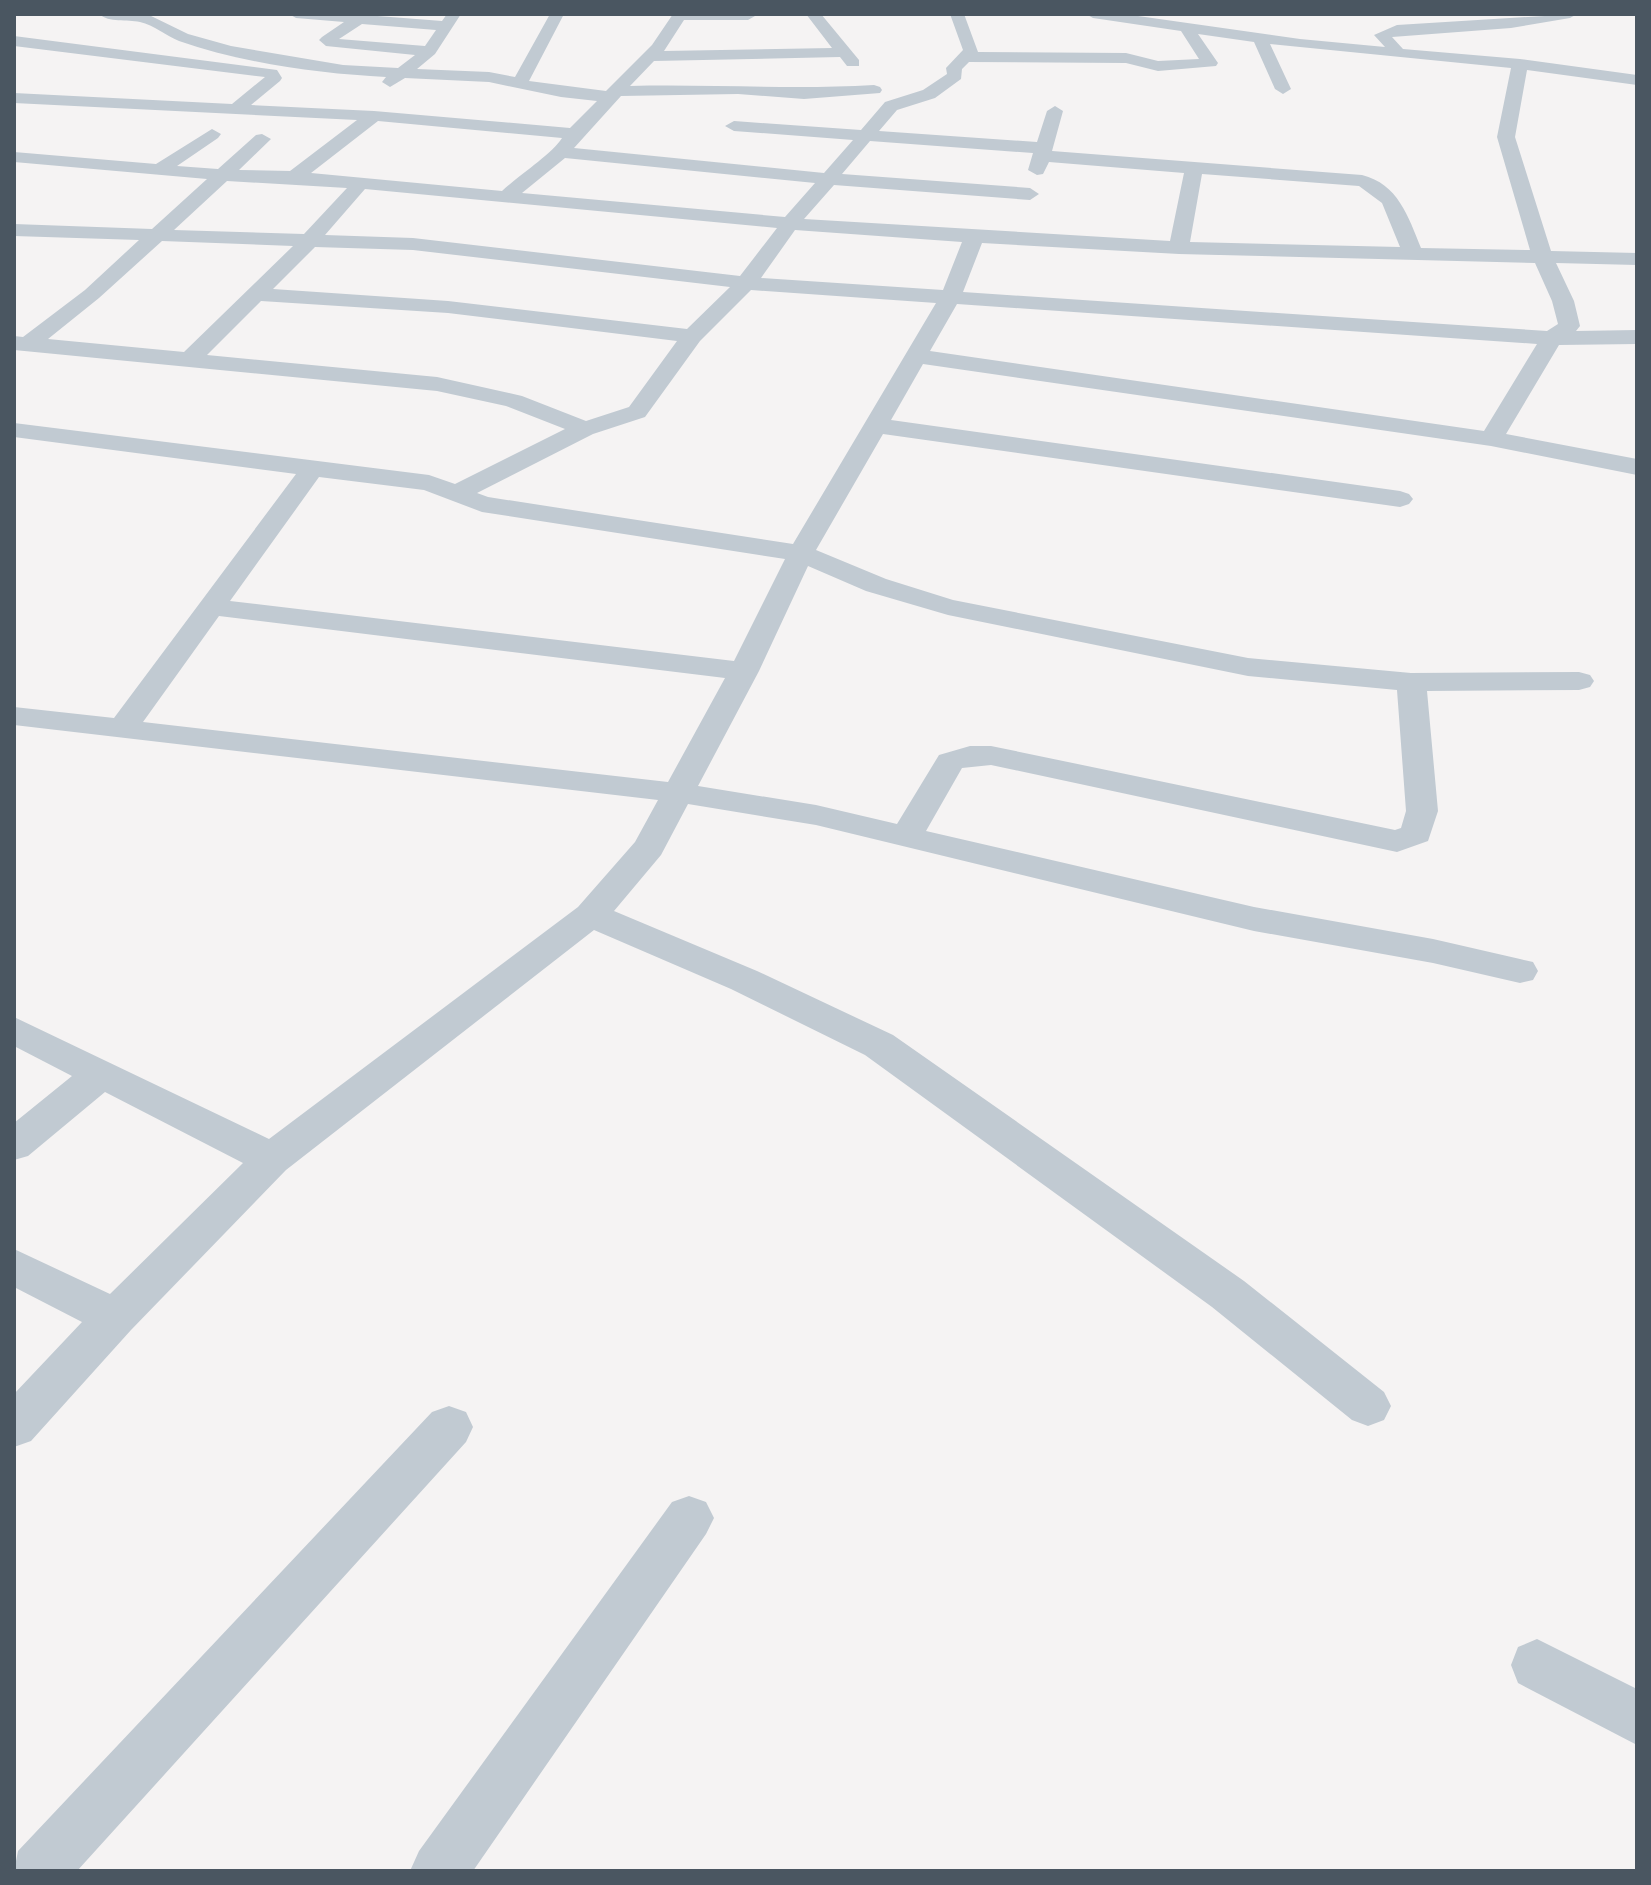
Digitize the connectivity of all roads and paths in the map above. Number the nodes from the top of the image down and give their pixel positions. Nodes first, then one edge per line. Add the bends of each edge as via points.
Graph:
1 (106, 14) edge
2 (305, 14) edge
3 (557, 14) edge
4 (813, 14) edge
5 (957, 14) edge
6 (1093, 14) edge
7 (1570, 14) edge
8 (680, 15) edge
9 (748, 16) dead end
10 (359, 19) junction
11 (450, 20) edge
12 (1187, 29) junction
13 (1260, 39) junction
14 (14, 41) edge
15 (429, 51) junction
16 (844, 52) junction
17 (1399, 54) junction
18 (651, 56) junction
19 (968, 57) junction
20 (1520, 64) junction
21 (402, 75) junction
22 (1637, 80) edge
23 (521, 81) junction
24 (380, 88) dead end
25 (1283, 89) dead end
26 (874, 90) junction
27 (614, 94) junction
28 (14, 98) edge
29 (359, 101) dead end
30 (891, 106) junction
31 (236, 109) junction
32 (1055, 111) dead end
33 (341, 114) junction
34 (374, 116) junction
35 (734, 126) dead end
36 (212, 134) dead end
37 (574, 134) junction
38 (867, 135) junction
39 (262, 139) dead end
40 (562, 152) junction
41 (1043, 152) junction
42 (14, 157) edge
43 (1194, 166) junction
44 (160, 169) junction
45 (223, 175) junction
46 (294, 177) junction
47 (832, 179) junction
48 (360, 184) junction
49 (504, 199) junction
50 (1024, 216) junction
51 (790, 224) junction
52 (14, 230) edge
53 (158, 235) junction
54 (975, 235) junction
55 (309, 241) junction
56 (1179, 248) junction
57 (1413, 254) junction
58 (1542, 255) junction
59 (1637, 259) edge
60 (746, 283) junction
61 (253, 294) junction
62 (951, 296) junction
63 (692, 336) junction
64 (1637, 337) edge
65 (1552, 338) junction
66 (21, 344) edge
67 (914, 356) junction
68 (189, 360) junction
69 (874, 425) junction
70 (584, 429) junction
71 (14, 430) edge
72 (1491, 439) junction
73 (1637, 467) edge
74 (312, 469) junction
75 (457, 493) junction
76 (1400, 499) dead end
77 (801, 553) junction
78 (212, 607) junction
79 (744, 671) junction
80 (1579, 681) dead end
81 (1411, 682) junction
82 (14, 716) edge
83 (122, 729) junction
84 (680, 793) junction
85 (907, 835) junction
86 (591, 915) junction
87 (1520, 971) dead end
88 (14, 1030) edge
89 (101, 1074) junction
90 (14, 1145) edge
91 (272, 1159) junction
92 (14, 1267) edge
93 (115, 1317) junction
94 (1368, 1406) dead end
95 (14, 1426) edge
96 (449, 1427) dead end
97 (689, 1518) dead end
98 (1537, 1665) dead end
99 (1637, 1718) edge
100 (38, 1871) edge
101 (439, 1871) edge

1 - 21 street via 145,18 183,37 229,50
2 - 10 street
3 - 23 street
4 - 16 street
5 - 19 street via 971,51
6 - 12 street
7 - 17 street via 1382,35
8 - 9 street
8 - 18 street
10 - 11 street
10 - 15 street via 327,40
11 - 15 street
12 - 13 street
12 - 19 street via 1210,63 1158,66 1126,58
13 - 17 street
13 - 25 street
14 - 31 street via 271,73 274,78
15 - 21 street
16 - 18 street
16 - 26 street
17 - 20 street
18 - 27 street
19 - 30 street via 942,87
20 - 22 street
20 - 58 street via 1506,137
21 - 23 street
21 - 24 street
23 - 27 street via 561,92
26 - 27 street
26 - 30 street
27 - 37 street
28 - 31 street
29 - 33 street
30 - 38 street
31 - 33 street
32 - 41 street
33 - 34 street
34 - 37 street
34 - 46 street
35 - 38 street
36 - 44 street
37 - 40 street
38 - 41 street
38 - 47 street
39 - 45 street
40 - 47 street
40 - 49 street
41 - 43 street
41 - 50 street
42 - 44 street
43 - 56 street
43 - 57 street via 1375,185 1389,196
44 - 45 street
45 - 46 street
45 - 53 street
46 - 48 street
47 - 50 street
47 - 51 street
48 - 49 street
48 - 55 street
49 - 51 street
50 - 54 street
50 - 56 street
51 - 54 street
51 - 60 street
52 - 53 street
53 - 55 street
53 - 66 street via 92,294
54 - 62 street
55 - 60 street via 413,244
55 - 61 street
56 - 57 street
57 - 58 street
58 - 59 street
58 - 65 street via 1569,326
60 - 62 street
60 - 63 street
61 - 63 street via 448,307
61 - 68 street
62 - 65 street
62 - 67 street
63 - 70 street via 637,412
64 - 65 street
65 - 72 street
66 - 68 street
67 - 69 street
67 - 72 street
68 - 70 street via 371,377 509,397
69 - 76 street
69 - 77 street
70 - 75 street
71 - 74 street
72 - 73 street
74 - 75 street via 429,483
74 - 78 street
75 - 77 street via 482,504
77 - 79 street
77 - 81 street via 908,596 1038,627 1260,668
78 - 79 street
78 - 83 street
79 - 84 street
80 - 81 street
81 - 85 street via 1422,811 1416,834 1397,841 979,754 950,762
82 - 83 street
83 - 84 street
84 - 85 street
84 - 86 street via 649,847
85 - 87 street via 1254,919
86 - 91 street
86 - 94 street via 879,1045 1228,1294
88 - 89 street
89 - 90 street
89 - 91 street
91 - 93 street
92 - 93 street
93 - 95 street
96 - 100 street
97 - 101 street
98 - 99 street

